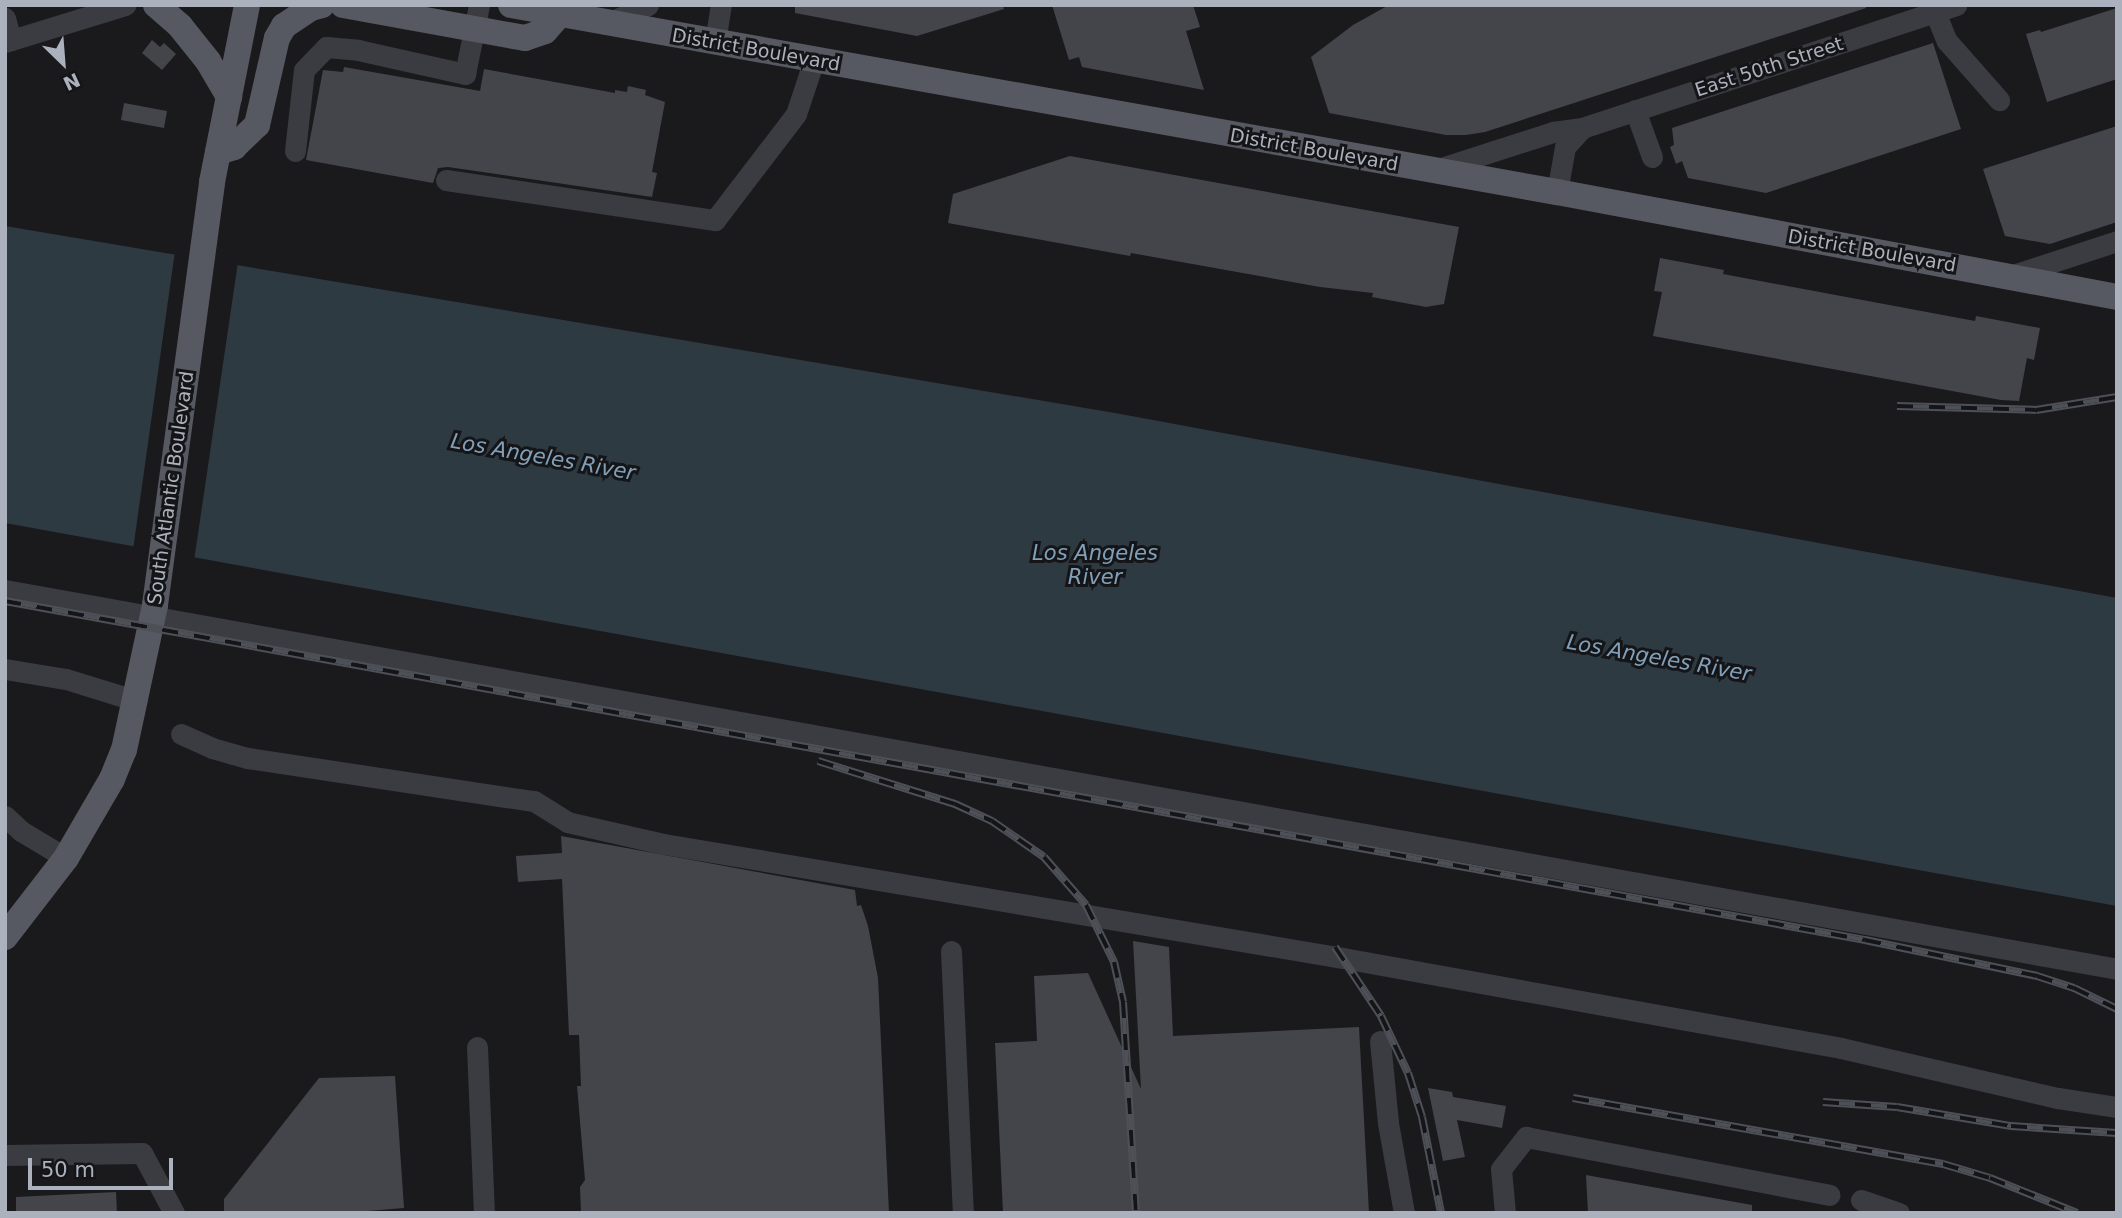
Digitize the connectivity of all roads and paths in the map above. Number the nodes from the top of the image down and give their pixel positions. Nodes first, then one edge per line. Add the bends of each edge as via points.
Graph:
1 (125, 5) edge
2 (156, 5) edge
3 (247, 5) edge
4 (322, 5) edge
5 (343, 5) edge
6 (511, 5) edge
7 (648, 5) edge
8 (721, 5) edge
9 (1956, 5) edge
10 (561, 10) edge
11 (1935, 12) junction
12 (477, 16) edge
13 (5, 18) edge
14 (606, 24) junction
15 (8, 41) edge
16 (716, 42) junction
17 (814, 60) junction
18 (229, 97) junction
19 (1999, 100) dead end
20 (1635, 110) junction
21 (1582, 128) junction
22 (295, 151) dead end
23 (218, 152) junction
24 (1652, 157) dead end
25 (1433, 170) junction
26 (446, 180) dead end
27 (1557, 192) junction
28 (2117, 241) edge
29 (2010, 276) junction
30 (2117, 297) edge
31 (5, 590) edge
32 (154, 612) junction
33 (5, 669) edge
34 (136, 701) junction
35 (181, 733) dead end
36 (7, 821) edge
37 (66, 858) junction
38 (5, 937) edge
39 (951, 951) dead end
40 (2117, 969) edge
41 (1380, 1041) dead end
42 (477, 1046) dead end
43 (2117, 1107) edge
44 (5, 1155) edge
45 (1830, 1195) dead end
46 (1861, 1200) dead end
47 (174, 1213) edge
48 (484, 1213) edge
49 (963, 1213) edge
50 (1404, 1213) edge
51 (1505, 1213) edge
52 (1899, 1213) edge

1 - 15 street
2 - 18 main road via 208,61
3 - 18 main road, South Atlantic Boulevard
4 - 23 main road via 284,26 277,38 257,125 234,146
5 - 12 main road
6 - 10 main road, District Boulevard
7 - 14 street
8 - 16 street
9 - 11 street, East 50th Street
10 - 12 main road via 536,36 525,38
10 - 14 main road, District Boulevard
11 - 19 street via 1947,41
11 - 20 street, East 50th Street
12 - 22 street via 465,74 326,47 304,71
13 - 15 street
14 - 16 main road, District Boulevard
16 - 17 main road, District Boulevard
17 - 25 main road, District Boulevard
17 - 26 street via 796,114 715,220
18 - 23 main road, South Atlantic Boulevard
20 - 21 street, East 50th Street
20 - 24 street
21 - 25 street, East 50th Street via 1553,132
21 - 27 street via 1565,147
23 - 32 main road, South Atlantic Boulevard
25 - 27 main road, District Boulevard
27 - 29 main road, District Boulevard
28 - 29 street
29 - 30 main road, District Boulevard
31 - 32 street
32 - 34 main road, South Atlantic Boulevard
32 - 40 street
33 - 34 street via 66,679
34 - 37 main road, South Atlantic Boulevard via 112,779
35 - 43 street via 248,758 534,801 567,822 664,844 1346,958 1813,1043
36 - 37 street
37 - 38 main road, South Atlantic Boulevard
39 - 49 street
41 - 50 street
42 - 48 street
44 - 47 street via 142,1153
45 - 51 street via 1527,1137 1501,1169
46 - 52 street

